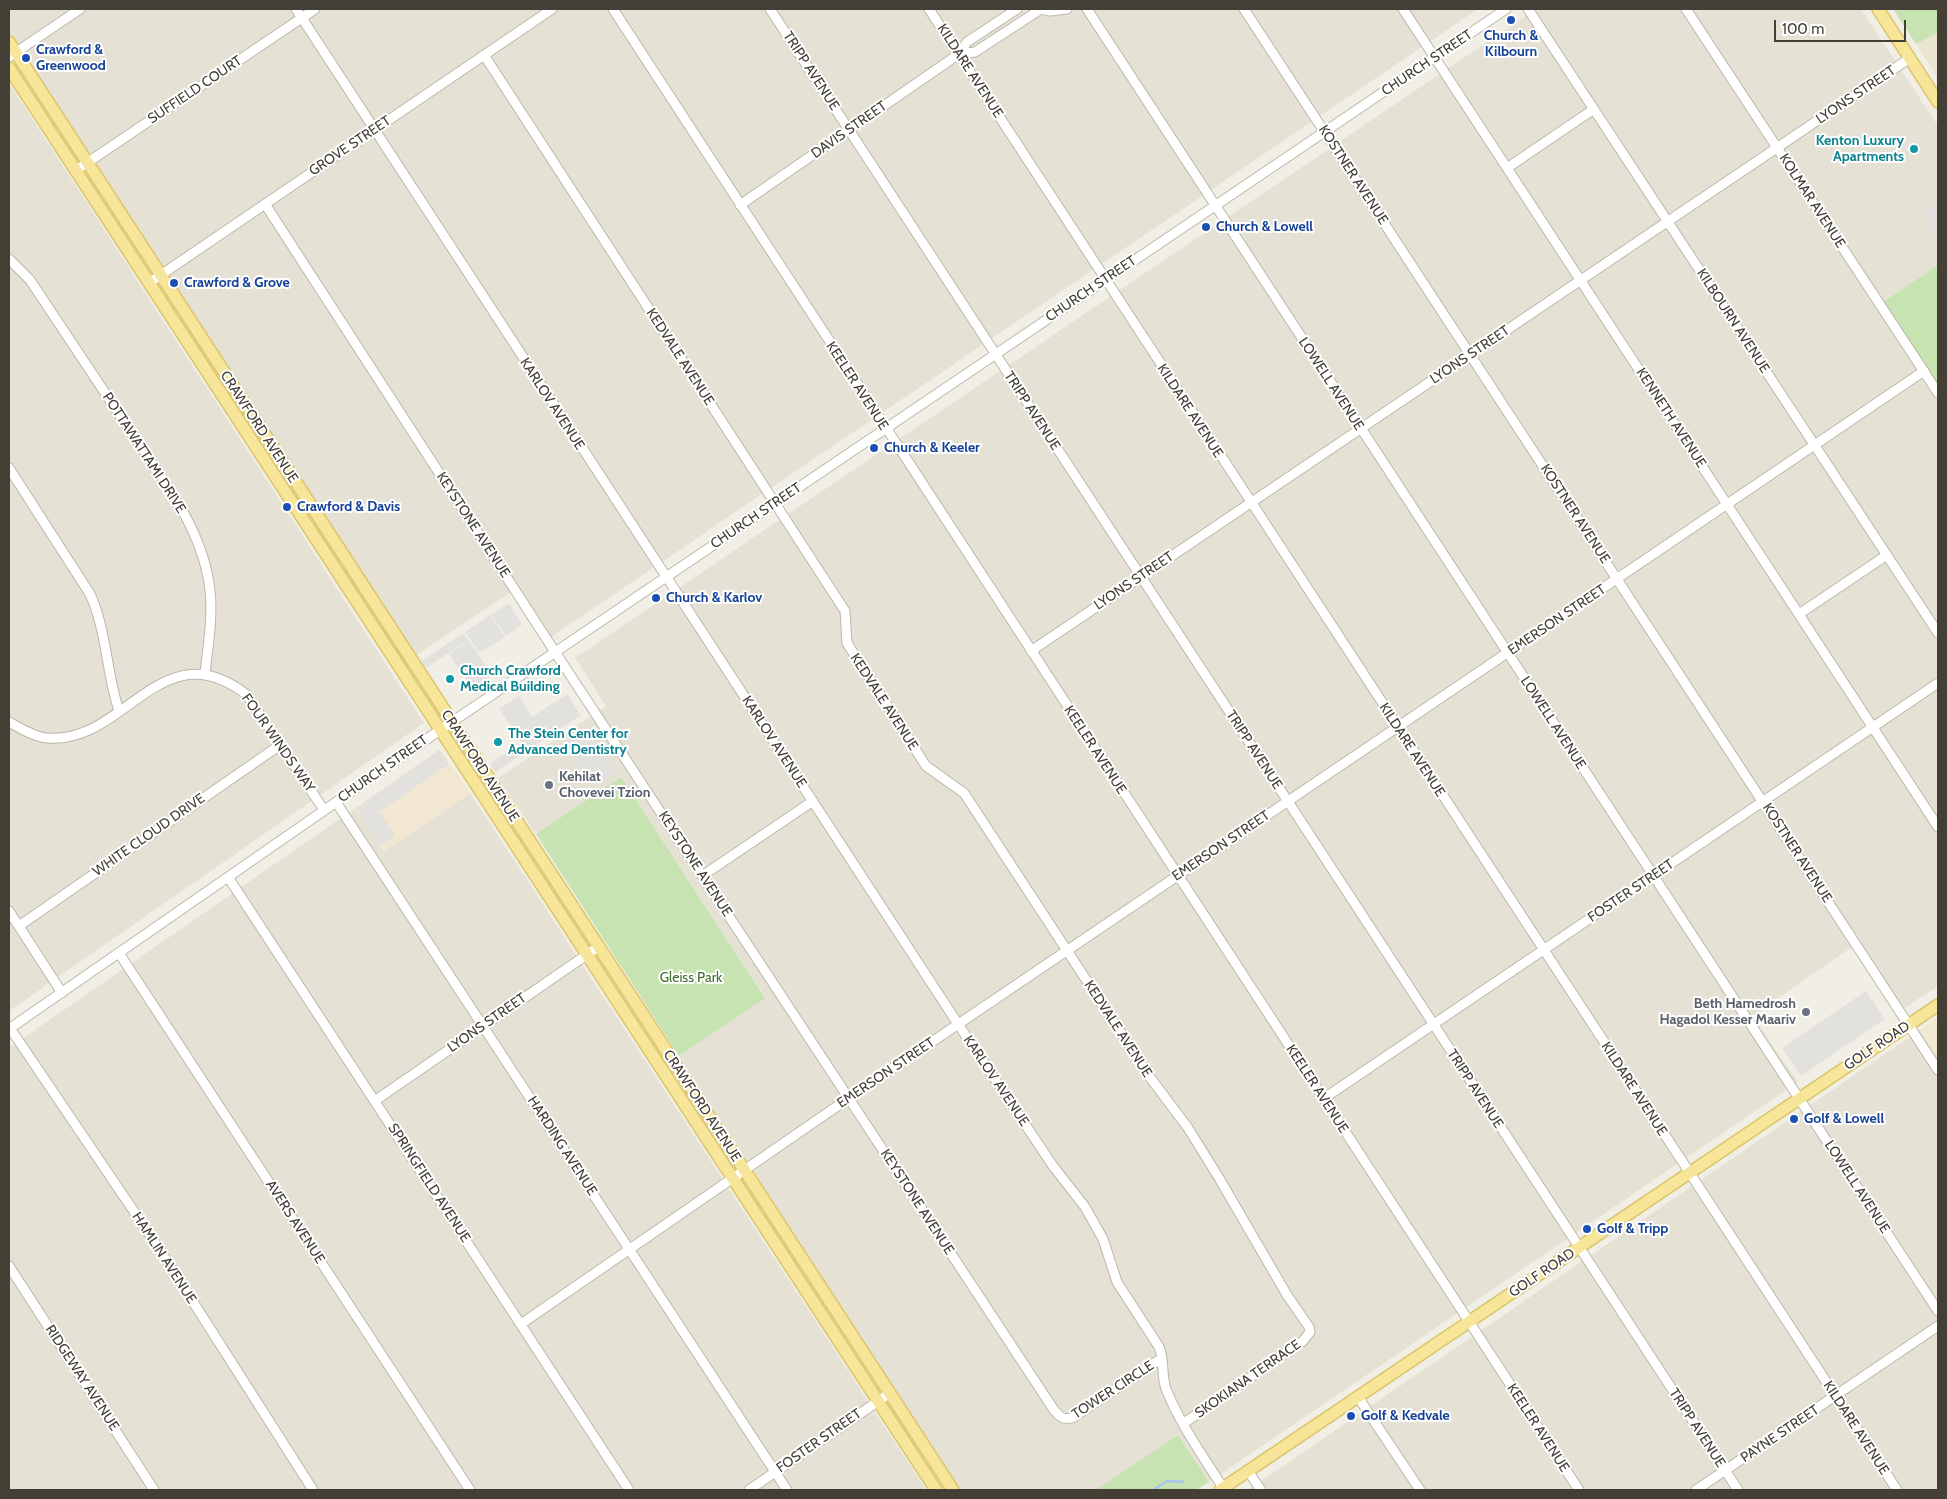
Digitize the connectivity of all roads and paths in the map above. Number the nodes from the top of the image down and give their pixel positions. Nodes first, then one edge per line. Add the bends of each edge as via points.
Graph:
1 (80, 9) edge
2 (296, 9) edge
3 (315, 9) edge
4 (552, 9) edge
5 (613, 9) edge
6 (770, 9) edge
7 (929, 9) edge
8 (1017, 9) edge
9 (1041, 9) edge
10 (1067, 9) edge
11 (1086, 9) edge
12 (1244, 9) edge
13 (1403, 9) edge
14 (1506, 9) edge
15 (1528, 9) edge
16 (1686, 9) edge
17 (1878, 9) edge
18 (302, 18) junction
19 (9, 42) edge
20 (959, 54) junction
21 (12, 55) edge
22 (484, 55) junction
23 (1435, 57) junction
24 (1910, 58) junction
25 (9, 68) edge
26 (1938, 102) edge
27 (1594, 109) junction
28 (374, 130) junction
29 (850, 130) junction
30 (1325, 132) junction
31 (1777, 148) junction
32 (87, 163) junction
33 (1508, 168) junction
34 (75, 171) junction
35 (265, 204) junction
36 (740, 205) junction
37 (1215, 206) junction
38 (1668, 222) junction
39 (9, 259) edge
40 (161, 275) junction
41 (1105, 280) junction
42 (1581, 280) junction
43 (149, 283) junction
44 (995, 354) junction
45 (1470, 354) junction
46 (1924, 371) junction
47 (1938, 393) edge
48 (1360, 428) junction
49 (885, 429) junction
50 (1814, 445) junction
51 (9, 468) edge
52 (305, 498) junction
53 (775, 503) junction
54 (1250, 503) junction
55 (1727, 504) junction
56 (293, 506) junction
57 (1887, 555) junction
58 (665, 577) junction
59 (1140, 577) junction
60 (1617, 579) junction
61 (1799, 614) junction
62 (1938, 633) edge
63 (1030, 651) junction
64 (555, 652) junction
65 (1508, 653) junction
66 (205, 674) junction
67 (1938, 683) edge
68 (119, 711) junction
69 (9, 722) edge
70 (452, 722) junction
71 (1397, 727) junction
72 (1873, 727) junction
73 (440, 730) junction
74 (280, 745) junction
75 (813, 801) junction
76 (1287, 801) junction
77 (336, 802) junction
78 (1763, 802) junction
79 (324, 810) junction
80 (1938, 827) edge
81 (702, 876) junction
82 (1177, 876) junction
83 (1653, 876) junction
84 (228, 877) junction
85 (9, 911) edge
86 (19, 926) junction
87 (598, 947) junction
88 (1068, 950) junction
89 (1543, 950) junction
90 (119, 953) junction
91 (586, 955) junction
92 (62, 992) junction
93 (1938, 1005) edge
94 (958, 1024) junction
95 (1433, 1025) junction
96 (1909, 1025) junction
97 (483, 1026) junction
98 (10, 1029) edge
99 (1938, 1070) edge
100 (848, 1098) junction
101 (1799, 1098) junction
102 (1323, 1099) junction
103 (376, 1100) junction
104 (744, 1170) junction
105 (1689, 1173) junction
106 (732, 1178) junction
107 (630, 1248) junction
108 (1579, 1248) junction
109 (9, 1266) edge
110 (1938, 1311) edge
111 (1469, 1322) junction
112 (520, 1324) junction
113 (1938, 1326) edge
114 (1310, 1332) joint
115 (1162, 1358) junction
116 (890, 1393) junction
117 (1835, 1396) junction
118 (1358, 1397) junction
119 (877, 1401) junction
120 (1064, 1419) joint
121 (1184, 1423) junction
122 (1248, 1471) junction
123 (1725, 1471) junction
124 (775, 1472) junction
125 (1221, 1489) edge
126 (154, 1490) edge
127 (314, 1490) edge
128 (470, 1490) edge
129 (629, 1490) edge
130 (749, 1490) edge
131 (787, 1490) edge
132 (936, 1490) edge
133 (953, 1490) edge
134 (1261, 1490) edge
135 (1420, 1490) edge
136 (1579, 1490) edge
137 (1696, 1490) edge
138 (1738, 1490) edge
139 (1897, 1490) edge

1 - 21 street
2 - 18 street, KARLOV AVENUE
3 - 18 street, SUFFIELD COURT
4 - 22 street, GROVE STREET
5 - 36 street, KEELER AVENUE
6 - 29 street, TRIPP AVENUE
7 - 20 street, KILDARE AVENUE
8 - 20 street, DAVIS STREET via 967,42
9 - 10 street, DAVIS STREET
9 - 20 street, DAVIS STREET via 975,52
11 - 37 street, LOWELL AVENUE
12 - 30 street, KOSTNER AVENUE
13 - 23 street, KENNETH AVENUE
14 - 23 street, CHURCH STREET
15 - 27 street, KILBOURN AVENUE
16 - 31 street, KOLMAR AVENUE
17 - 24 main road
18 - 28 street, KARLOV AVENUE
18 - 32 street, SUFFIELD COURT
19 - 21 main road, CRAWFORD AVENUE
20 - 29 street, DAVIS STREET
20 - 41 street, KILDARE AVENUE
21 - 32 main road, CRAWFORD AVENUE
22 - 28 street, GROVE STREET
22 - 53 street, KEDVALE AVENUE
23 - 30 street, CHURCH STREET
23 - 33 street, KENNETH AVENUE
24 - 26 main road
24 - 31 street, LYONS STREET
25 - 34 main road, CRAWFORD AVENUE
27 - 33 street
27 - 38 street, KILBOURN AVENUE
28 - 35 street, GROVE STREET
28 - 58 street, KARLOV AVENUE
29 - 36 street, DAVIS STREET
29 - 44 street, TRIPP AVENUE
30 - 37 street, CHURCH STREET
30 - 45 street, KOSTNER AVENUE
31 - 38 street, LYONS STREET
31 - 46 street, KOLMAR AVENUE
32 - 34 street, SUFFIELD COURT
32 - 40 main road, CRAWFORD AVENUE
33 - 42 street, KENNETH AVENUE
34 - 43 main road, CRAWFORD AVENUE
35 - 40 street, GROVE STREET
35 - 64 street, KEYSTONE AVENUE
36 - 49 street, KEELER AVENUE
37 - 41 street, CHURCH STREET
37 - 48 street, LOWELL AVENUE
38 - 42 street, LYONS STREET
38 - 50 street, KILBOURN AVENUE
39 - 66 street, POTTAWATTAMI DRIVE via 30,280 191,525 210,584 211,612
40 - 43 street, GROVE STREET
40 - 52 main road, CRAWFORD AVENUE
41 - 44 street, CHURCH STREET
41 - 54 street, KILDARE AVENUE
42 - 45 street, LYONS STREET
42 - 55 street, KENNETH AVENUE
43 - 56 main road, CRAWFORD AVENUE
44 - 49 street, CHURCH STREET
44 - 59 street, TRIPP AVENUE
45 - 48 street, LYONS STREET
45 - 60 street, KOSTNER AVENUE
46 - 47 street, KOLMAR AVENUE
46 - 50 street, EMERSON STREET
48 - 54 street, LYONS STREET
48 - 65 street, LOWELL AVENUE
49 - 53 street, CHURCH STREET
49 - 63 street, KEELER AVENUE
50 - 55 street, EMERSON STREET
50 - 57 street, KILBOURN AVENUE
51 - 68 street via 98,611
52 - 56 street
52 - 70 main road, CRAWFORD AVENUE
53 - 58 street, CHURCH STREET
53 - 88 street, KEDVALE AVENUE via 845,611 847,643 926,766 964,793
54 - 59 street, LYONS STREET
54 - 71 street, KILDARE AVENUE
55 - 60 street, EMERSON STREET
55 - 61 street, KENNETH AVENUE
56 - 73 main road, CRAWFORD AVENUE
57 - 61 street
57 - 62 street, KILBOURN AVENUE
58 - 64 street, CHURCH STREET
58 - 75 street, KARLOV AVENUE
59 - 63 street, LYONS STREET
59 - 76 street, TRIPP AVENUE
60 - 65 street, EMERSON STREET
60 - 78 street, KOSTNER AVENUE
61 - 72 street, KENNETH AVENUE
63 - 82 street, KEELER AVENUE
64 - 70 street, CHURCH STREET
64 - 81 street, KEYSTONE AVENUE
65 - 71 street, EMERSON STREET
65 - 83 street, LOWELL AVENUE
66 - 68 street, FOUR WINDS WAY via 177,677 162,683
66 - 74 street, FOUR WINDS WAY via 247,695
67 - 72 street, FOSTER STREET
68 - 69 street, FOUR WINDS WAY via 94,728 62,738 45,738
70 - 73 street, CHURCH STREET
70 - 87 main road, CRAWFORD AVENUE
71 - 76 street, EMERSON STREET
71 - 89 street, KILDARE AVENUE
72 - 78 street, FOSTER STREET
72 - 80 street, KENNETH AVENUE
73 - 77 street, CHURCH STREET
73 - 91 main road, CRAWFORD AVENUE
74 - 79 street, FOUR WINDS WAY
74 - 86 street, WHITE CLOUD DRIVE
75 - 81 street
75 - 94 street, KARLOV AVENUE
76 - 82 street, EMERSON STREET
76 - 95 street, TRIPP AVENUE
77 - 79 street, CHURCH STREET
77 - 97 street, HARDING AVENUE
78 - 83 street, FOSTER STREET
78 - 96 street, KOSTNER AVENUE
79 - 84 street, CHURCH STREET
81 - 100 street, KEYSTONE AVENUE
82 - 88 street, EMERSON STREET
82 - 102 street, KEELER AVENUE
83 - 89 street, FOSTER STREET
83 - 101 street, LOWELL AVENUE
84 - 90 street, CHURCH STREET
84 - 103 street, SPRINGFIELD AVENUE
85 - 86 street
86 - 92 street
87 - 91 street, LYONS STREET
87 - 104 main road, CRAWFORD AVENUE
88 - 94 street, EMERSON STREET
88 - 114 street, KEDVALE AVENUE via 1149,1076 1188,1128
89 - 95 street, FOSTER STREET
89 - 105 street, KILDARE AVENUE
90 - 92 street, CHURCH STREET
90 - 128 street, AVERS AVENUE
91 - 97 street, LYONS STREET
91 - 106 main road, CRAWFORD AVENUE
92 - 98 street, CHURCH STREET
93 - 96 main road, GOLF ROAD
94 - 100 street, EMERSON STREET
94 - 115 street, KARLOV AVENUE via 1053,1166 1089,1213 1117,1282 1159,1347
95 - 102 street, FOSTER STREET
95 - 108 street, TRIPP AVENUE
96 - 99 street, KOSTNER AVENUE
96 - 101 main road, GOLF ROAD
97 - 103 street, LYONS STREET
97 - 107 street, HARDING AVENUE
98 - 127 street, HAMLIN AVENUE via 160,1250
100 - 104 street, EMERSON STREET
100 - 120 street, KEYSTONE AVENUE via 1054,1410
101 - 105 main road, GOLF ROAD
101 - 110 street, LOWELL AVENUE
102 - 111 street, KEELER AVENUE
103 - 112 street, SPRINGFIELD AVENUE
104 - 106 street, EMERSON STREET
104 - 116 main road, CRAWFORD AVENUE
105 - 108 main road, GOLF ROAD
105 - 117 street, KILDARE AVENUE
106 - 107 street, EMERSON STREET
106 - 119 main road, CRAWFORD AVENUE
107 - 112 street, EMERSON STREET
107 - 124 street, HARDING AVENUE
108 - 111 main road, GOLF ROAD
108 - 123 street, TRIPP AVENUE
109 - 126 street, RIDGEWAY AVENUE
111 - 118 main road, GOLF ROAD
111 - 136 street, KEELER AVENUE
112 - 129 street, SPRINGFIELD AVENUE
113 - 117 street, PAYNE STREET
114 - 121 street, SKOKIANA TERRACE via 1303,1341
115 - 120 street, TOWER CIRCLE via 1078,1415
115 - 121 street, KARLOV AVENUE via 1163,1380
116 - 119 street, FOSTER STREET
116 - 133 main road, CRAWFORD AVENUE
117 - 123 street, PAYNE STREET
117 - 139 street, KILDARE AVENUE
118 - 122 main road, GOLF ROAD
118 - 135 street
119 - 124 street, FOSTER STREET
119 - 132 main road, CRAWFORD AVENUE
121 - 125 street, KARLOV AVENUE
122 - 125 main road, GOLF ROAD
122 - 134 street
123 - 137 street, PAYNE STREET
123 - 138 street, TRIPP AVENUE
124 - 130 street, FOSTER STREET
124 - 131 street, HARDING AVENUE

